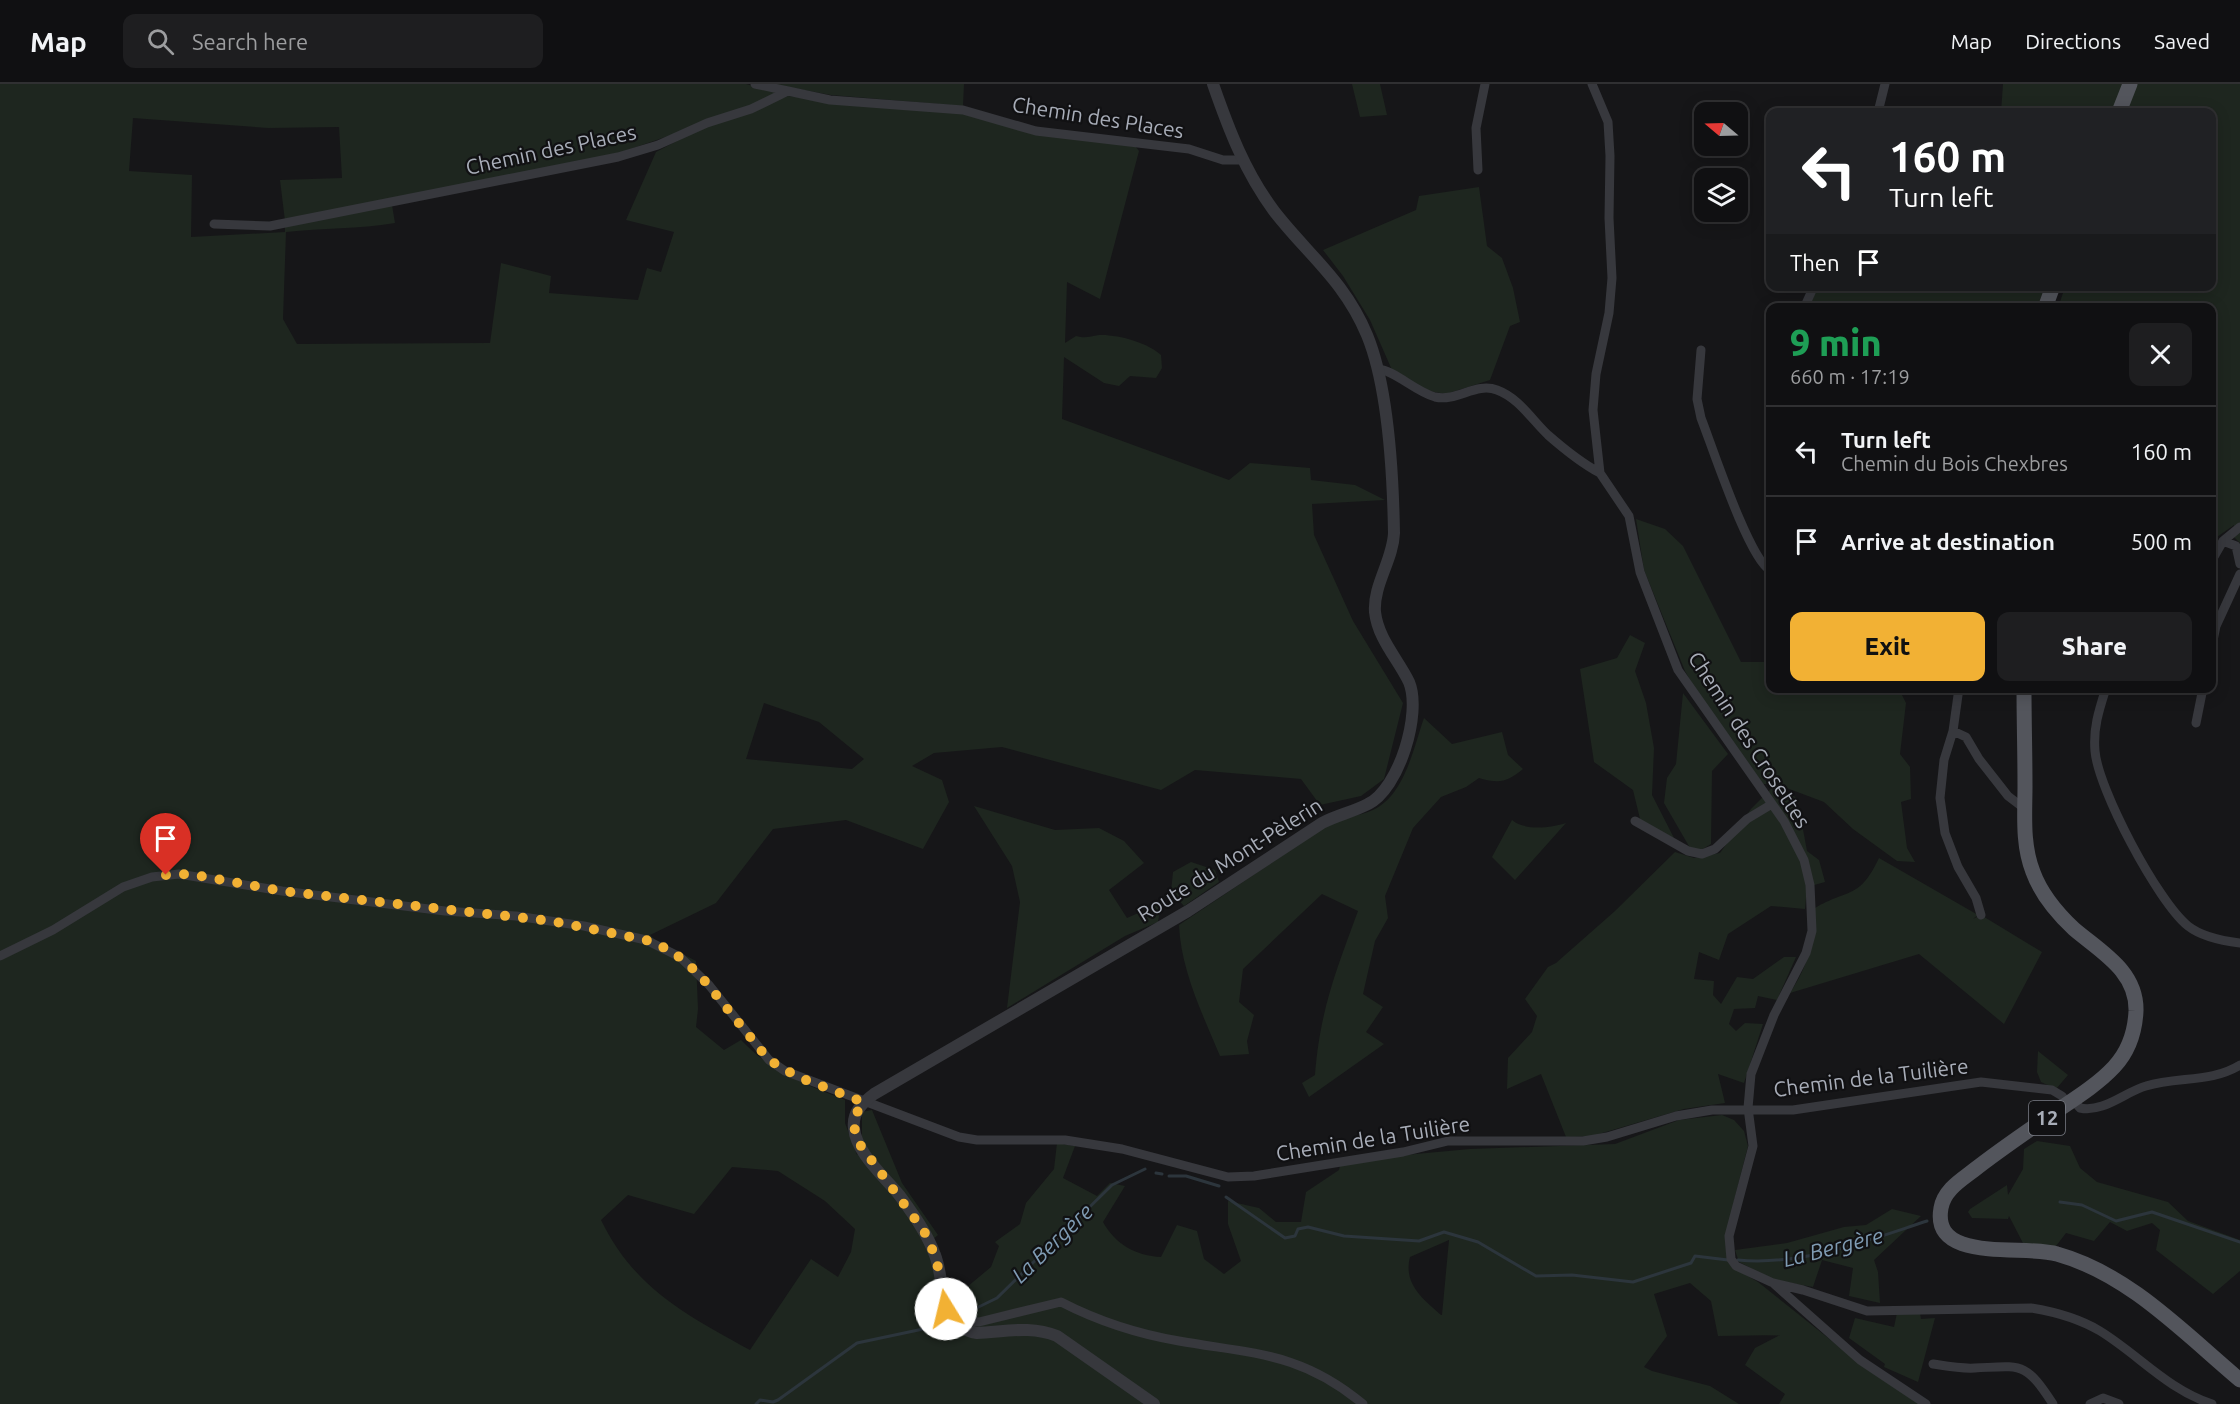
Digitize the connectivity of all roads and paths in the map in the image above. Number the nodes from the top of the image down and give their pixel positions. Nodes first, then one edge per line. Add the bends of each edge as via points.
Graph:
1 (755, 84) edge
2 (1213, 84) edge
3 (1485, 84) edge
4 (1592, 84) edge
5 (1885, 84) edge
6 (2130, 84) edge
7 (788, 91) junction
8 (1879, 108) edge
9 (2121, 108) edge
10 (1242, 160) junction
11 (1478, 170) dead end
12 (214, 224) dead end
13 (1701, 350) dead end
14 (1378, 369) junction
15 (1600, 473) junction
16 (2240, 527) edge
17 (2223, 541) junction
18 (2216, 553) edge
19 (2240, 564) edge
20 (1766, 566) edge
21 (2240, 574) edge
22 (2216, 626) edge
23 (1958, 693) edge
24 (2024, 693) edge
25 (2105, 693) edge
26 (2202, 693) edge
27 (2196, 723) dead end
28 (1953, 731) junction
29 (1772, 804) junction
30 (2025, 809) junction
31 (1635, 821) dead end
32 (1981, 915) dead end
33 (2240, 943) edge
34 (0, 956) edge
35 (2240, 1065) edge
36 (863, 1102) junction
37 (2070, 1102) junction
38 (1748, 1108) junction
39 (1773, 1283) junction
40 (948, 1313) junction
41 (1933, 1364) dead end
42 (2240, 1380) edge
43 (1154, 1404) edge
44 (1363, 1404) edge
45 (1926, 1404) edge
46 (2053, 1404) edge
47 (2090, 1404) edge
48 (2119, 1404) edge
49 (2212, 1404) edge

1 - 7 street
2 - 10 street, Route du Mont-Pèlerin
3 - 11 street via 1476,128
4 - 15 street, Chemin des Crosettes via 1608,122 1610,156 1612,278 1593,410
5 - 8 street
6 - 9 main road
7 - 10 street, Chemin des Places via 830,100 963,110 1036,131 1189,149 1223,160
7 - 12 street, Chemin des Places via 751,109 618,157 270,226
10 - 14 street, Route du Mont-Pèlerin via 1272,209 1342,289 1366,334
13 - 20 street via 1697,399 1701,418 1747,536
14 - 15 street via 1437,397 1447,398 1482,387 1497,390
14 - 36 street, Route du Mont-Pèlerin via 1394,533 1375,610 1380,632 1408,681 1414,703 1401,760 1387,790 1369,804 1322,823 1188,911
15 - 29 street, Chemin des Crosettes via 1629,516 1640,572 1678,670
16 - 17 street
17 - 18 street
17 - 19 street via 2236,546
21 - 22 street
23 - 28 street
24 - 30 main road, 12
25 - 33 street via 2095,725 2095,753 2101,783 2115,813 2167,902 2188,926 2215,938
26 - 27 street
28 - 30 street via 1966,737 2008,796
28 - 32 street via 1944,760 1940,798 1946,833
29 - 31 street via 1746,819 1715,849 1702,854 1688,851
29 - 38 street, Chemin des Crosettes via 1803,860 1810,885 1812,931 1804,959 1759,1049 1751,1074
30 - 37 main road, 12 via 2027,854 2044,895 2074,929 2123,970 2136,1009 2125,1052 2114,1067
34 - 36 street, Chemin de la Tuilière via 53,930 123,887 152,877 179,874 282,891 584,926 639,938 672,951 699,974 769,1060 798,1077
35 - 37 street, Chemin de la Tuilière via 2209,1078 2144,1086 2099,1107 2080,1108
36 - 38 street, Chemin de la Tuilière via 959,1137 1065,1140 1122,1149 1228,1177 1403,1152 1448,1141 1583,1141 1676,1116
36 - 40 street via 853,1125 858,1142 924,1231 936,1258
37 - 38 street, Chemin de la Tuilière via 2052,1090 1981,1082 1793,1110
37 - 42 main road, 12 via 1948,1192 1940,1210 1945,1231 1966,1247 2041,1249 2110,1275
38 - 39 street, Chemin des Crosettes via 1753,1146 1729,1248 1736,1266
39 - 45 street via 1860,1360
39 - 49 street, Chemin des Crosettes via 1867,1311 2031,1308 2054,1311 2102,1332 2176,1388
40 - 43 street via 969,1332 1037,1329 1057,1336
40 - 44 street via 979,1322 1062,1302 1142,1333 1280,1358 1347,1391
41 - 46 street via 1975,1369 2014,1365 2030,1374
47 - 48 street via 2107,1398

